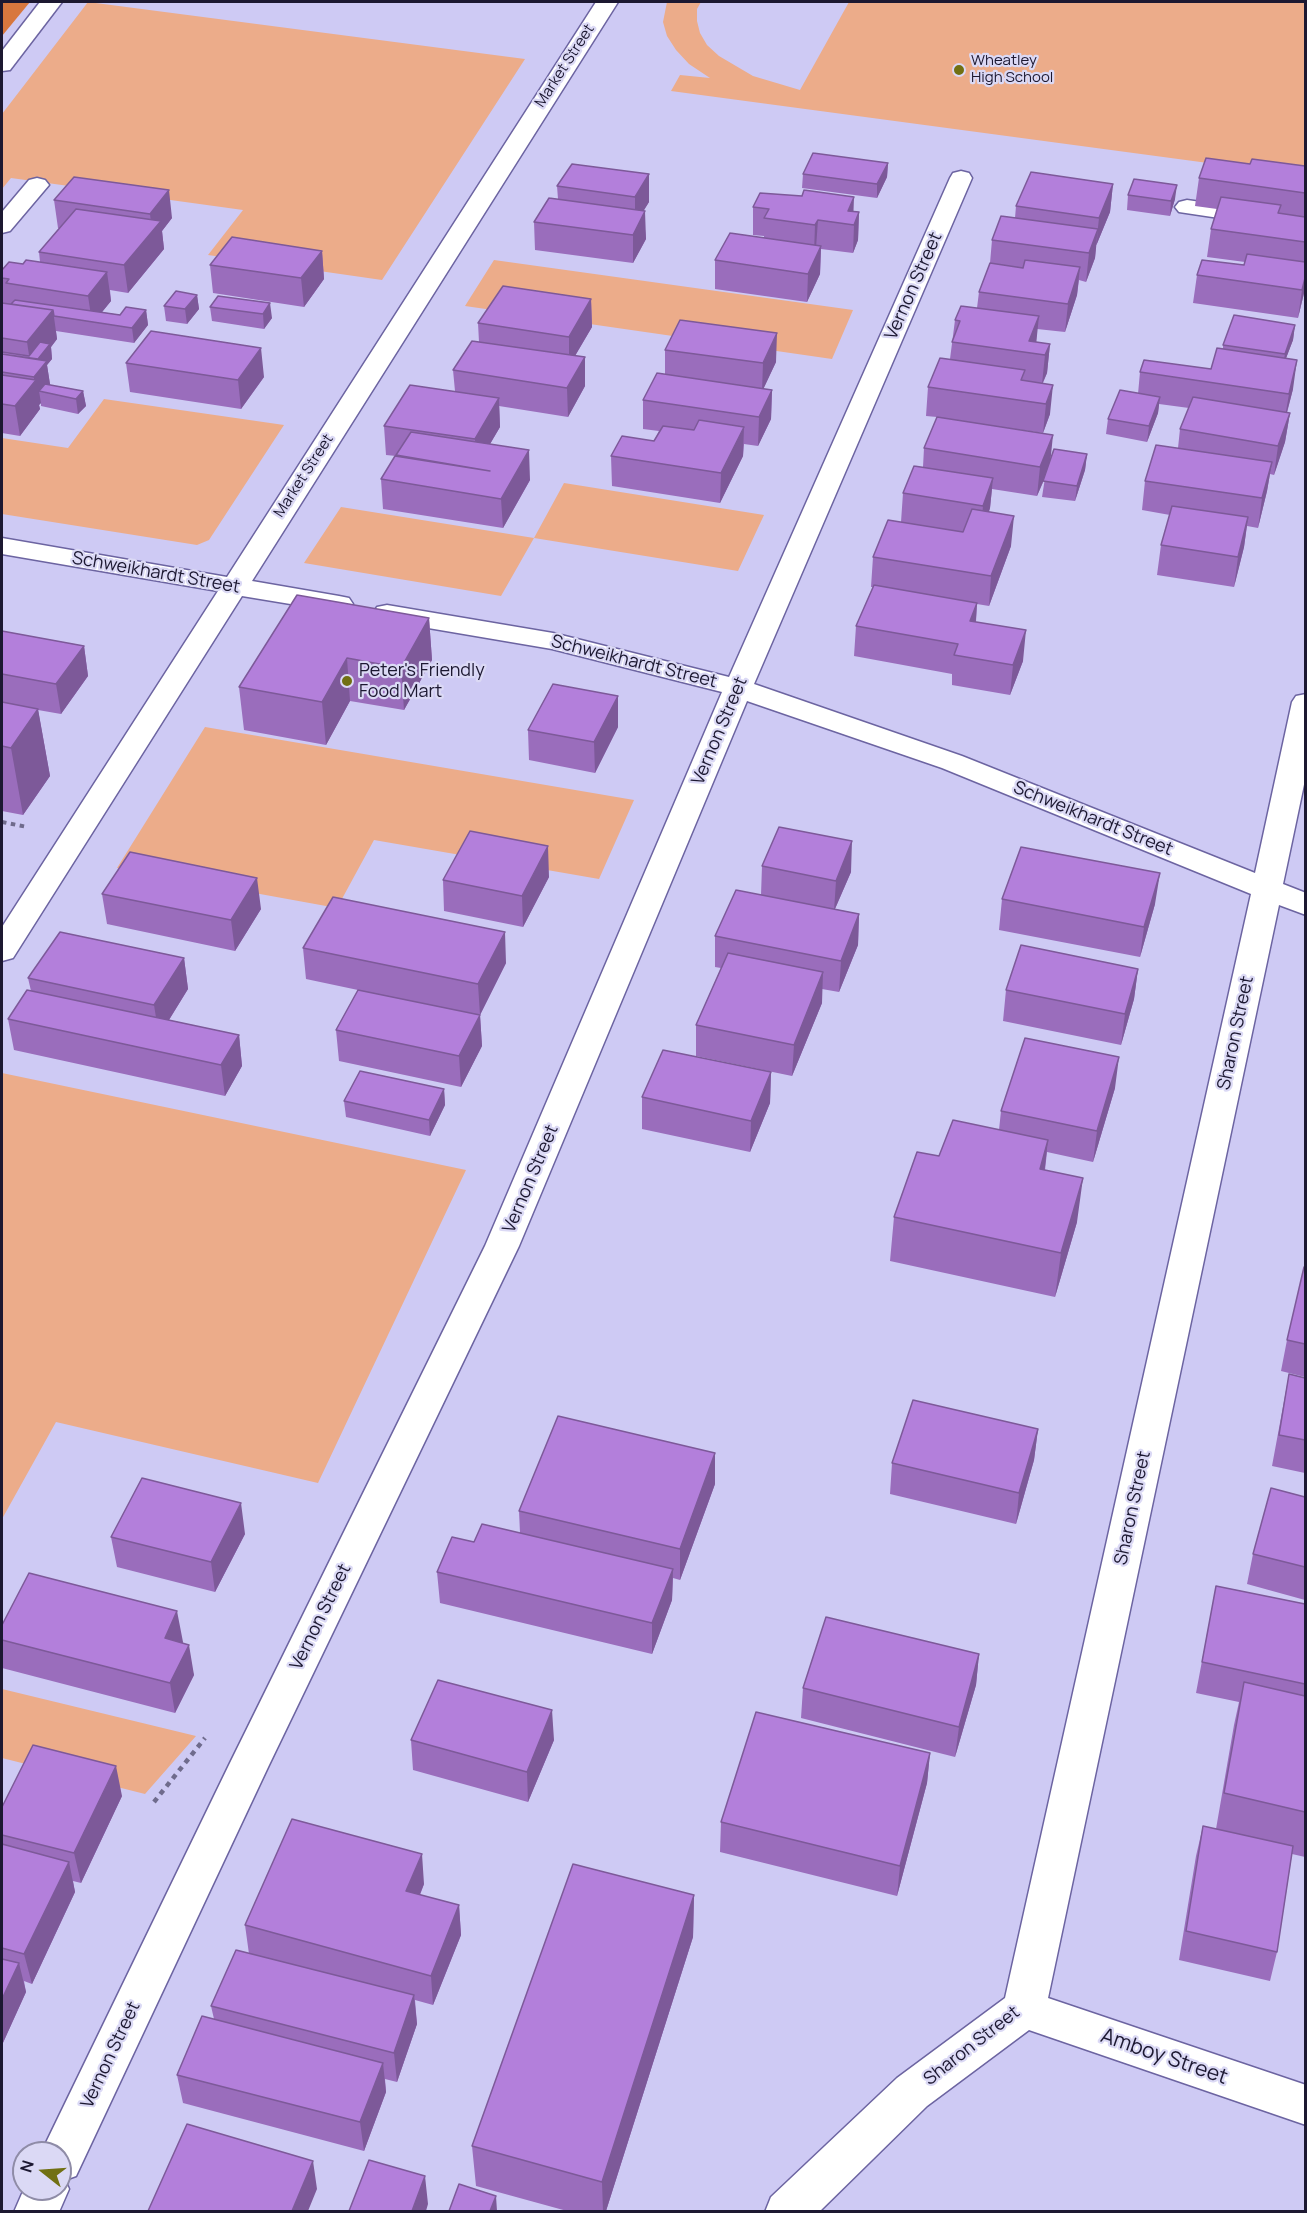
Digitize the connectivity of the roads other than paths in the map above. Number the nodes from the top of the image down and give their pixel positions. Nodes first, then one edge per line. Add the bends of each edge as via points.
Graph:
1 (51, 2) edge
2 (607, 2) edge
3 (2, 65) edge
4 (961, 178) dead end
5 (37, 185) dead end
6 (1187, 207) dead end
7 (1305, 224) edge
8 (2, 226) edge
9 (2, 546) edge
10 (234, 587) junction
11 (738, 688) junction
12 (1305, 702) edge
13 (1267, 888) junction
14 (1305, 905) edge
15 (2, 951) edge
16 (1024, 2009) junction
17 (1305, 2105) edge
18 (70, 2141) edge
19 (787, 2211) edge

1 - 3 street
2 - 10 street, Market Street
4 - 11 street, Vernon Street
5 - 8 street
6 - 7 street
9 - 10 street, Schweikhardt Street
10 - 11 street, Schweikhardt Street via 553,641
10 - 15 street, Market Street
11 - 13 street, Schweikhardt Street via 952,762
11 - 18 street, Vernon Street via 502,1246
12 - 13 street, Sharon Street
13 - 14 street, Schweikhardt Street
13 - 16 street, Sharon Street
16 - 17 street, Amboy Street
16 - 19 street, Sharon Street via 912,2092

